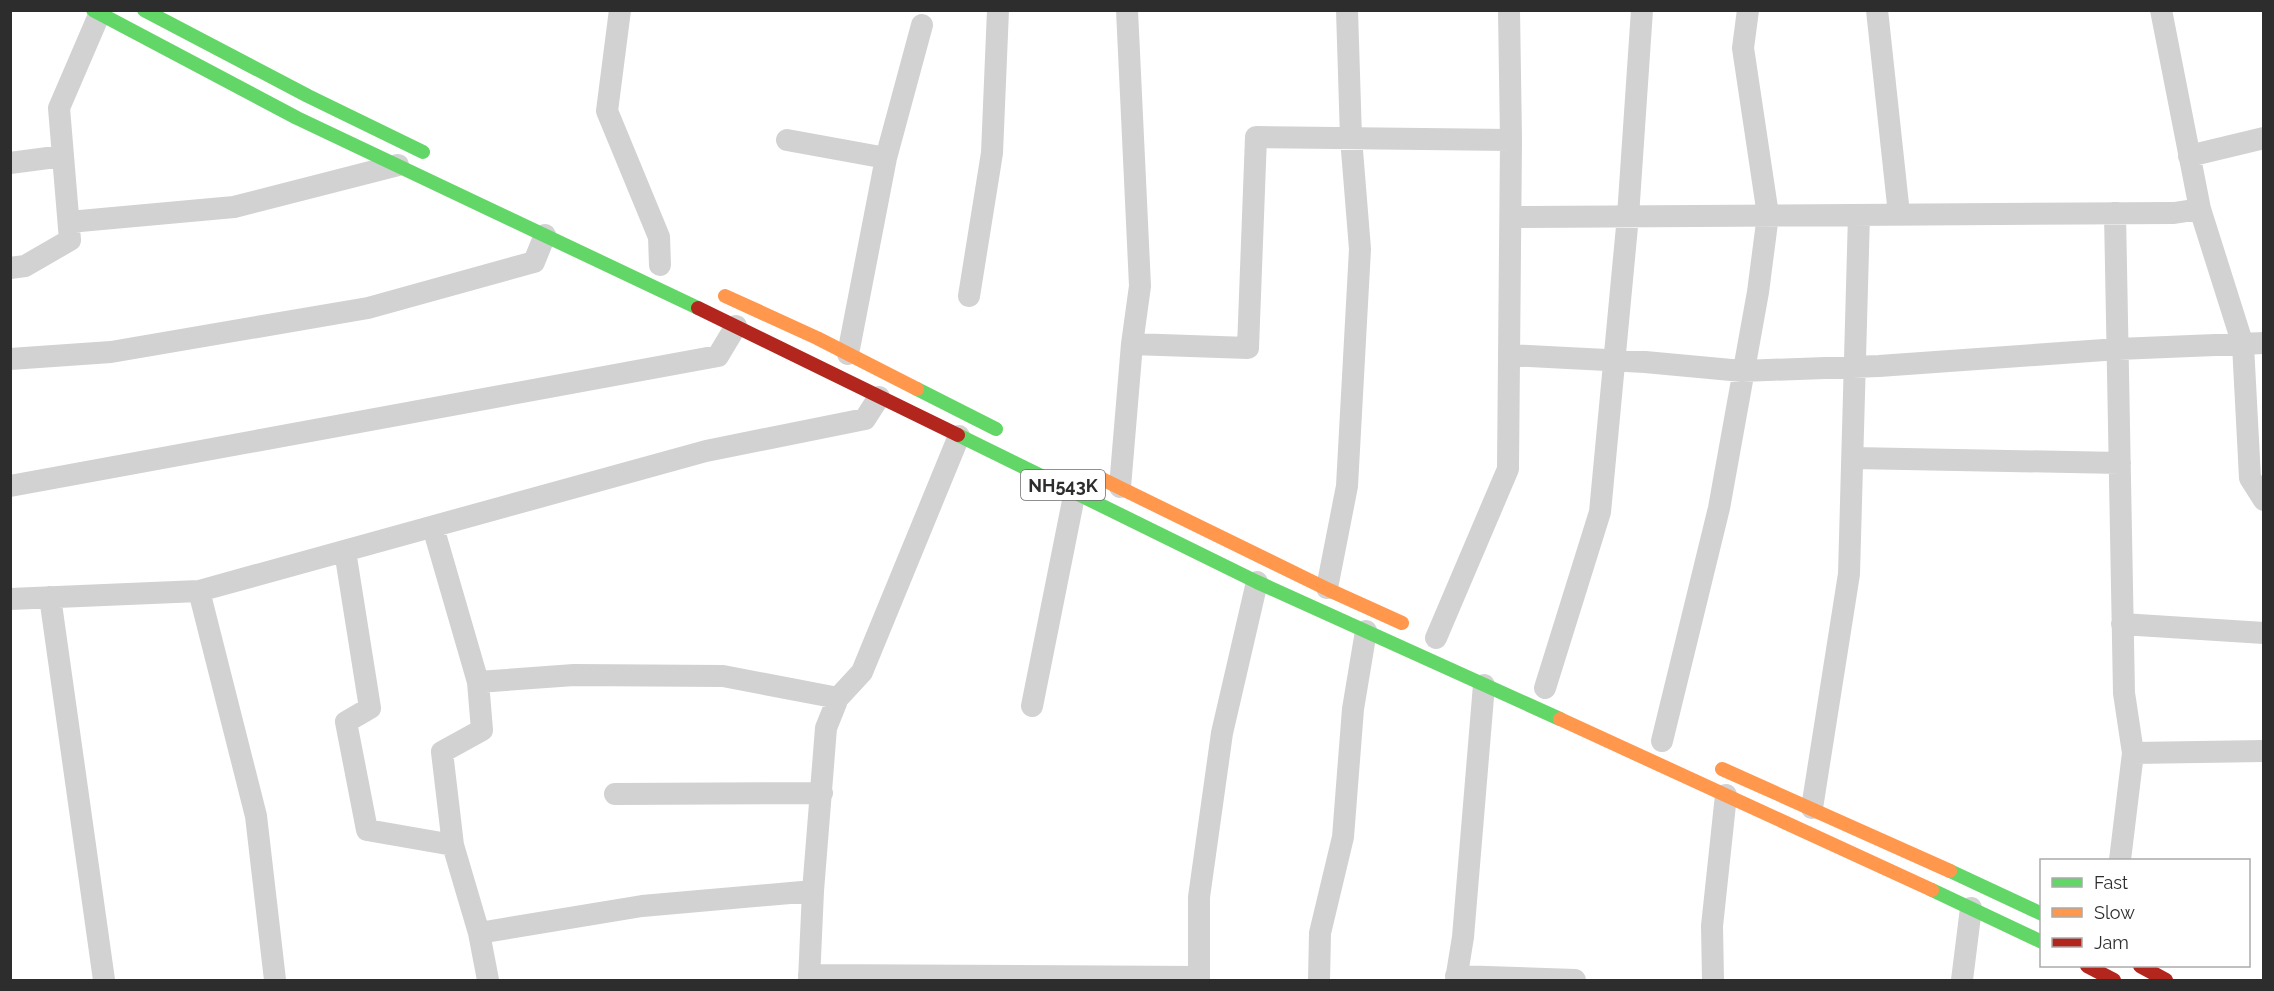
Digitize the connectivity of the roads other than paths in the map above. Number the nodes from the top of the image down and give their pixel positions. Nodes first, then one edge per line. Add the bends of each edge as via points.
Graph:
1 (144, 10) edge
2 (620, 10) edge
3 (998, 10) edge
4 (1127, 10) edge
5 (1347, 10) edge
6 (1509, 10) edge
7 (1642, 10) edge
8 (1748, 10) edge
9 (1877, 10) edge
10 (2161, 10) edge
11 (98, 12) edge
12 (922, 25) dead end
13 (1351, 138) junction
14 (2264, 138) edge
15 (1511, 140) junction
16 (787, 141) dead end
17 (63, 156) junction
18 (2189, 156) junction
19 (886, 158) junction
20 (436, 159) dead end
21 (10, 163) edge
22 (398, 165) junction
23 (2200, 209) junction
24 (2115, 213) junction
25 (1899, 214) junction
26 (1768, 215) junction
27 (1859, 215) junction
28 (1628, 216) junction
29 (1510, 217) junction
30 (69, 222) junction
31 (547, 230) junction
32 (660, 265) dead end
33 (10, 268) edge
34 (713, 291) dead end
35 (969, 296) dead end
36 (741, 316) junction
37 (1132, 344) junction
38 (2253, 344) edge
39 (2118, 349) junction
40 (848, 354) junction
41 (1509, 355) junction
42 (10, 359) edge
43 (1615, 360) junction
44 (1855, 365) junction
45 (1742, 371) junction
46 (879, 397) junction
47 (969, 416) junction
48 (1008, 434) dead end
49 (959, 436) junction
50 (2256, 442) edge
51 (1852, 458) junction
52 (2120, 463) junction
53 (1089, 473) dead end
54 (10, 486) edge
55 (1120, 487) junction
56 (1075, 491) junction
57 (2264, 500) edge
58 (433, 527) junction
59 (345, 551) junction
60 (1257, 582) junction
61 (1327, 588) junction
62 (199, 591) junction
63 (50, 597) junction
64 (10, 599) edge
65 (2122, 624) junction
66 (1411, 627) dead end
67 (1366, 632) junction
68 (2264, 633) edge
69 (1434, 643) junction
70 (478, 681) junction
71 (1484, 685) junction
72 (1545, 688) dead end
73 (838, 698) junction
74 (1032, 706) dead end
75 (1660, 746) junction
76 (2264, 751) edge
77 (2133, 753) junction
78 (1712, 764) dead end
79 (1732, 774) junction
80 (822, 793) junction
81 (615, 794) dead end
82 (1726, 795) junction
83 (1812, 808) junction
84 (453, 845) junction
85 (2120, 859) edge
86 (813, 891) junction
87 (1971, 908) junction
88 (2040, 913) edge
89 (479, 933) junction
90 (2040, 941) edge
91 (2142, 967) edge
92 (809, 978) edge
93 (1456, 978) edge
94 (1199, 979) edge
95 (104, 981) edge
96 (275, 981) edge
97 (489, 981) edge
98 (1319, 981) edge
99 (1575, 981) edge
100 (1713, 981) edge
101 (1962, 981) edge
102 (2166, 981) edge

1 - 20 highway
2 - 32 street via 607,111 659,237
3 - 35 street via 992,153
4 - 37 street via 1140,286
5 - 13 street
6 - 15 street
7 - 28 street
8 - 26 street via 1743,48
9 - 25 street
10 - 18 street
11 - 17 street via 59,108
11 - 22 highway, NH543K via 297,118
12 - 19 street
13 - 15 street
13 - 37 street via 1256,137 1248,348
13 - 61 street via 1359,261 1347,486
14 - 18 street
15 - 29 street
16 - 19 street
17 - 21 street
17 - 30 street
18 - 23 street
19 - 40 street
22 - 30 street via 234,207
22 - 31 highway, NH543K
23 - 24 street
23 - 38 street
24 - 25 street
24 - 39 street
25 - 27 street
26 - 27 street
26 - 28 street
26 - 45 street
27 - 44 street
28 - 29 street
28 - 43 street
29 - 41 street
30 - 33 street via 70,240 25,266
31 - 36 highway, NH543K
31 - 42 street via 534,262 368,308 111,352
34 - 36 highway, NH543K
36 - 40 highway, NH543K
36 - 46 highway, NH543K
36 - 54 street via 718,356
37 - 55 street
38 - 39 street
38 - 50 street
39 - 44 street
39 - 52 street
40 - 47 highway, NH543K
41 - 43 street
41 - 69 street via 1508,469
43 - 45 street
43 - 72 street via 1600,512
44 - 45 street
44 - 51 street
45 - 75 street via 1719,508
46 - 49 highway, NH543K
46 - 58 street via 865,419 706,451
47 - 48 highway, NH543K
47 - 49 highway
49 - 56 highway, NH543K
49 - 73 street via 862,672
50 - 57 street via 2250,478
51 - 52 street
51 - 83 street via 1849,574
52 - 65 street
53 - 55 highway, NH543K
55 - 61 highway, NH543K
56 - 60 highway, NH543K
56 - 74 street
58 - 59 street
58 - 70 street
59 - 62 street
59 - 84 street via 370,708 346,722 367,830
60 - 67 highway, NH543K
60 - 94 street via 1222,733 1199,897
61 - 66 highway, NH543K
62 - 63 street
62 - 96 street via 256,816
63 - 64 street
63 - 95 street
65 - 68 street
65 - 77 street via 2124,693
67 - 69 highway, NH543K
67 - 98 street via 1353,709 1343,837 1320,933
69 - 71 highway, NH543K
70 - 73 street via 574,675 723,676
70 - 84 street via 482,730 442,752
71 - 75 highway, NH543K
71 - 93 street
73 - 80 street via 826,728
75 - 82 highway, NH543K
76 - 77 street
77 - 85 street
78 - 79 highway
79 - 82 highway
79 - 83 highway
80 - 81 street
80 - 86 street
82 - 87 highway, NH543K
82 - 100 street via 1712,926
83 - 88 highway
84 - 89 street
86 - 89 street via 642,906
86 - 92 street
87 - 90 highway, NH543K
87 - 101 street
89 - 97 street
91 - 102 highway
92 - 94 street
93 - 99 street

